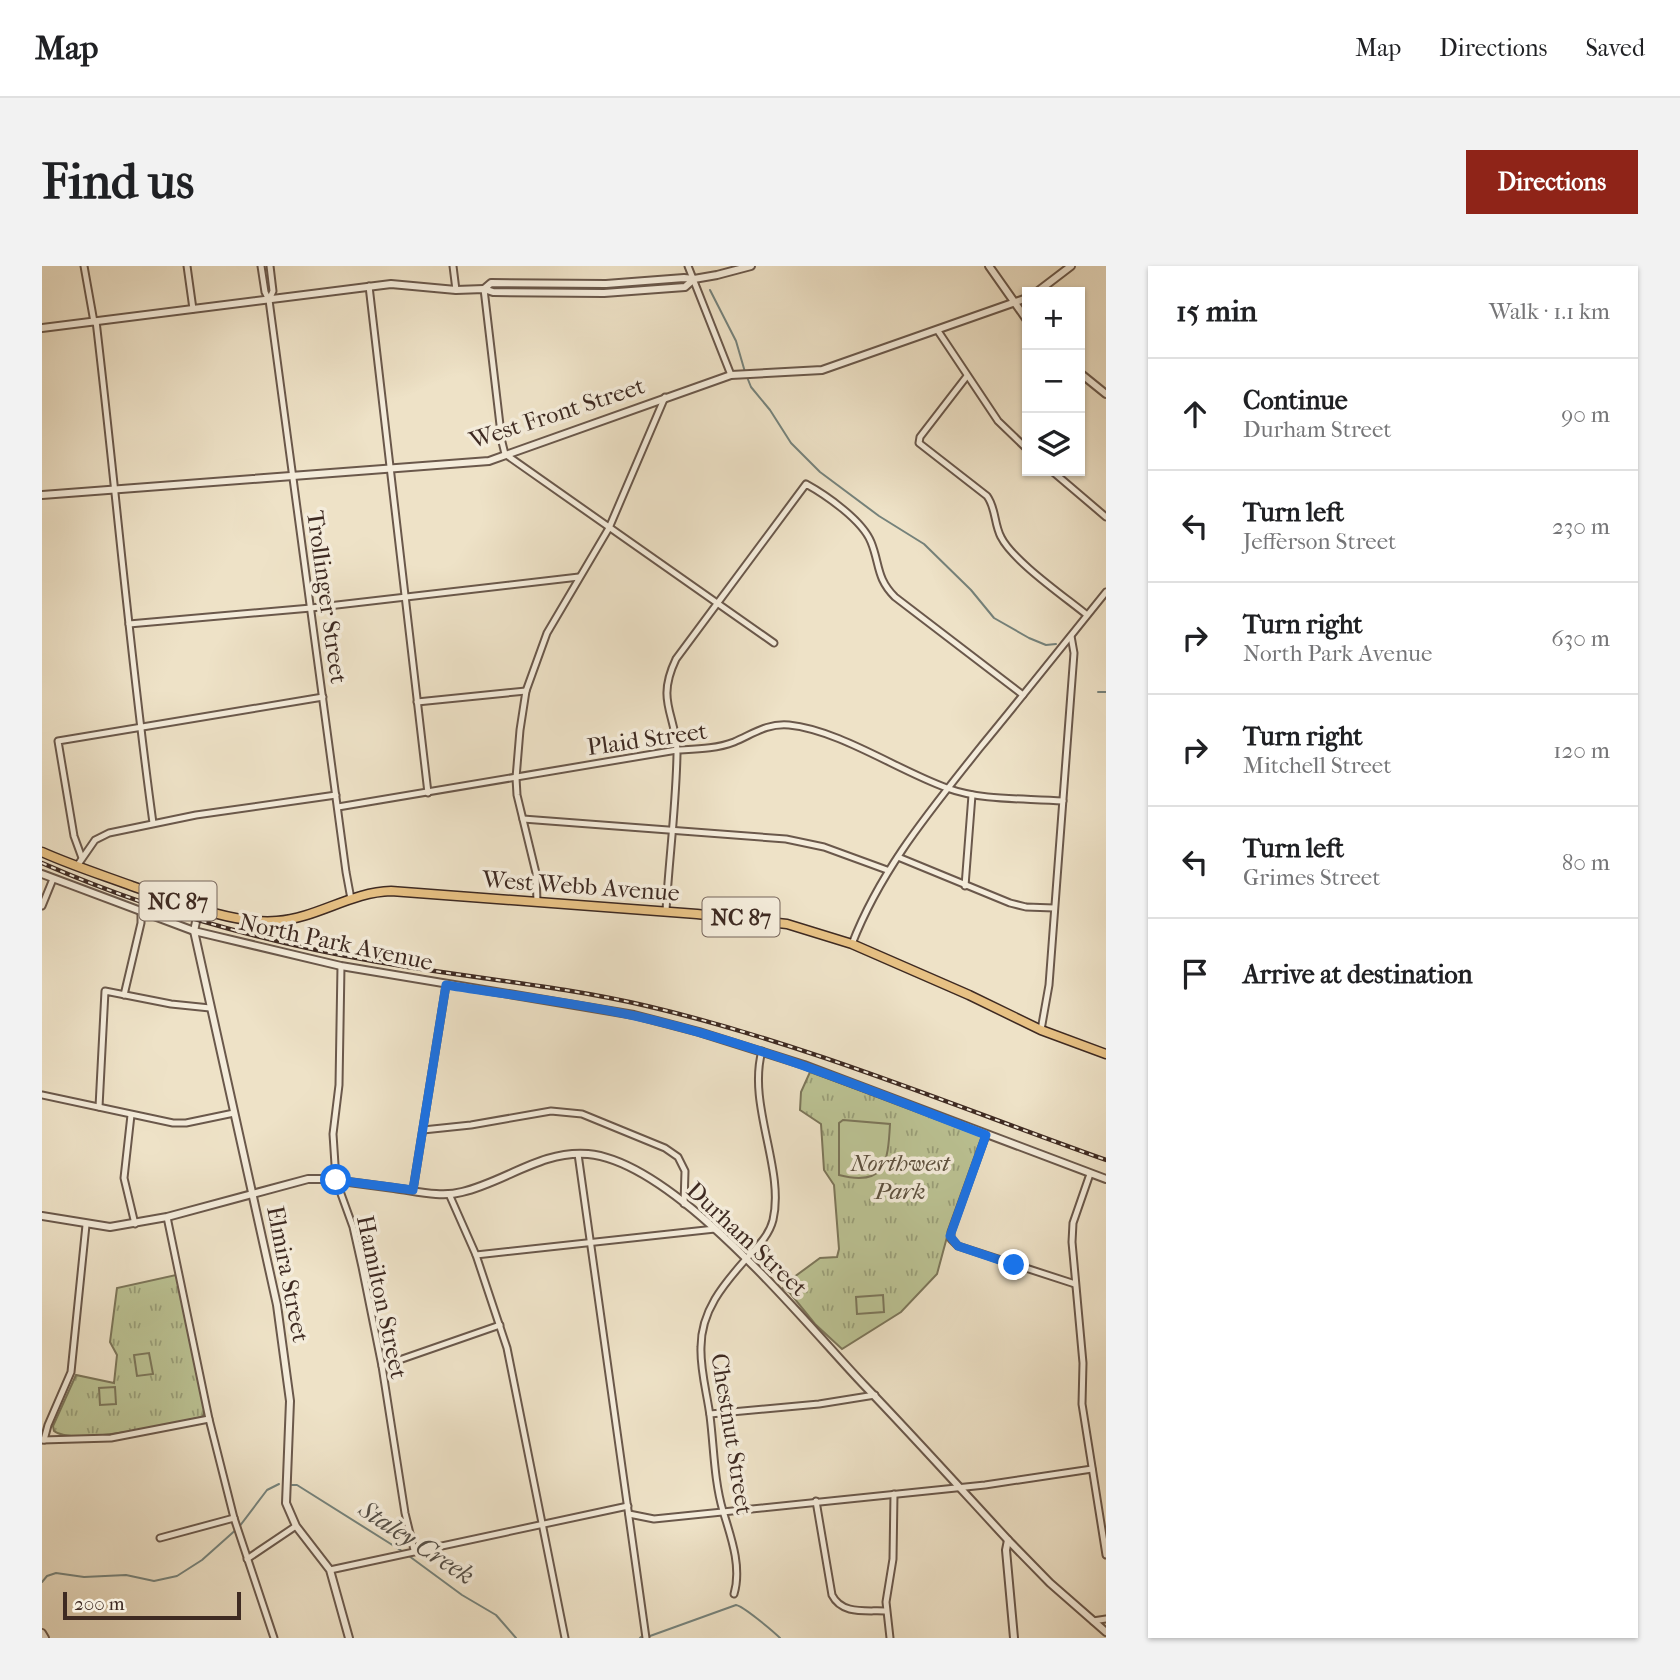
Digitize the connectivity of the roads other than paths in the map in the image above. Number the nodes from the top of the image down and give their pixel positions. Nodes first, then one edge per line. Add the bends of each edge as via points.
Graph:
1 (84, 266) edge
2 (187, 266) edge
3 (261, 266) edge
4 (270, 266) edge
5 (453, 266) edge
6 (688, 266) edge
7 (751, 266) edge
8 (989, 266) edge
9 (1071, 266) edge
10 (734, 269) edge
11 (694, 279) junction
12 (369, 286) junction
13 (1044, 287) edge
14 (484, 289) junction
15 (456, 290) junction
16 (269, 300) junction
17 (1022, 300) edge
18 (1015, 304) junction
19 (194, 309) junction
20 (1022, 313) edge
21 (95, 322) junction
22 (42, 328) edge
23 (938, 331) junction
24 (735, 374) junction
25 (967, 376) junction
26 (1085, 377) edge
27 (1106, 394) edge
28 (665, 397) junction
29 (1022, 445) edge
30 (505, 454) junction
31 (390, 469) junction
32 (292, 476) junction
33 (1058, 476) edge
34 (117, 489) junction
35 (42, 495) edge
36 (1106, 517) edge
37 (609, 528) junction
38 (579, 577) junction
39 (1106, 592) edge
40 (405, 597) junction
41 (717, 604) junction
42 (311, 608) junction
43 (1087, 615) junction
44 (129, 624) junction
45 (1071, 635) junction
46 (774, 643) dead end
47 (526, 691) junction
48 (1023, 695) junction
49 (323, 697) junction
50 (417, 702) junction
51 (140, 728) junction
52 (677, 750) junction
53 (516, 778) junction
54 (948, 789) junction
55 (428, 793) junction
56 (336, 795) junction
57 (972, 795) junction
58 (1063, 801) junction
59 (338, 807) junction
60 (523, 819) junction
61 (153, 824) junction
62 (672, 830) junction
63 (42, 852) edge
64 (898, 857) junction
65 (82, 858) junction
66 (77, 866) junction
67 (887, 870) junction
68 (42, 874) edge
69 (53, 879) junction
70 (965, 886) junction
71 (351, 899) junction
72 (537, 902) junction
73 (42, 906) edge
74 (200, 908) junction
75 (1054, 908) junction
76 (141, 910) junction
77 (666, 911) junction
78 (194, 931) junction
79 (852, 944) junction
80 (341, 966) junction
81 (446, 985) junction
82 (124, 995) junction
83 (210, 1008) junction
84 (1041, 1030) junction
85 (762, 1051) junction
86 (1106, 1054) edge
87 (42, 1095) edge
88 (99, 1107) junction
89 (234, 1114) junction
90 (131, 1115) junction
91 (423, 1130) junction
92 (986, 1135) junction
93 (578, 1154) junction
94 (1090, 1174) junction
95 (1106, 1179) edge
96 (336, 1180) junction
97 (413, 1190) junction
98 (252, 1194) junction
99 (449, 1194) junction
100 (684, 1204) junction
101 (42, 1216) edge
102 (167, 1217) junction
103 (135, 1224) junction
104 (86, 1225) junction
105 (715, 1229) junction
106 (589, 1243) junction
107 (476, 1255) junction
108 (747, 1259) junction
109 (1075, 1284) junction
110 (499, 1325) junction
111 (382, 1366) junction
112 (875, 1395) junction
113 (710, 1414) junction
114 (209, 1419) junction
115 (43, 1440) edge
116 (1091, 1469) junction
117 (960, 1487) junction
118 (894, 1494) junction
119 (816, 1500) junction
120 (628, 1506) junction
121 (723, 1511) junction
122 (629, 1514) junction
123 (234, 1518) junction
124 (542, 1523) junction
125 (296, 1526) junction
126 (160, 1538) dead end
127 (1009, 1540) junction
128 (414, 1550) junction
129 (1106, 1555) edge
130 (247, 1559) junction
131 (330, 1570) junction
132 (734, 1594) dead end
133 (886, 1611) junction
134 (1106, 1619) edge
135 (1093, 1621) junction
136 (1106, 1632) edge
137 (42, 1633) edge
138 (45, 1638) edge
139 (274, 1638) edge
140 (349, 1638) edge
141 (565, 1638) edge
142 (646, 1638) edge
143 (890, 1638) edge
144 (1014, 1638) edge

1 - 21 street
2 - 19 street
3 - 16 street
4 - 16 street via 273,291
5 - 15 street
6 - 11 street
7 - 10 street
8 - 18 street
9 - 13 street
10 - 11 street
11 - 14 street via 491,283
11 - 24 street
12 - 15 street
12 - 16 street
12 - 31 street
14 - 15 street
14 - 30 street
16 - 19 street
16 - 32 street, Trollinger Street
17 - 18 street, West Front Street
18 - 20 street
18 - 23 street, West Front Street
19 - 21 street
21 - 22 street
21 - 34 street
23 - 24 street, West Front Street via 822,370
23 - 25 street
24 - 28 street, West Front Street
25 - 29 street via 1004,429
25 - 43 street via 919,443 987,496 1010,551
26 - 27 street
28 - 30 street, West Front Street
28 - 37 street
30 - 31 street, West Front Street via 476,462
30 - 37 street
31 - 32 street, West Front Street
31 - 40 street
32 - 34 street, West Front Street
32 - 42 street, Trollinger Street
33 - 36 street
34 - 35 street, West Front Street
34 - 44 street
37 - 38 street
37 - 41 street
38 - 40 street
38 - 47 street via 547,633
39 - 43 street
40 - 42 street
40 - 50 street
41 - 46 street
41 - 48 street via 806,484 862,528 888,590
41 - 52 street via 676,659 668,680 667,703
42 - 44 street
42 - 49 street, Trollinger Street
43 - 45 street
44 - 51 street
45 - 48 street
45 - 58 street via 1074,653
47 - 50 street
47 - 53 street
48 - 54 street
49 - 51 street
49 - 56 street, Trollinger Street
50 - 55 street
51 - 61 street
51 - 65 street via 58,741
52 - 53 street, Plaid Street
52 - 54 street, Plaid Street via 716,747 764,727 796,726 837,739
52 - 62 street
53 - 55 street, Plaid Street
53 - 60 street
54 - 57 street, Plaid Street
54 - 64 street
55 - 59 street, Plaid Street
56 - 59 street, Trollinger Street
56 - 61 street
57 - 58 street, Plaid Street
57 - 70 street
58 - 75 street
59 - 71 street, Trollinger Street
60 - 62 street
60 - 72 street via 536,873
61 - 65 street via 101,836
62 - 67 street via 803,842
62 - 77 street
63 - 66 highway, West Webb Avenue / NC 87
64 - 67 street
64 - 70 street
65 - 66 street
66 - 74 highway, West Webb Avenue / NC 87
67 - 79 street
68 - 69 street, North Park Avenue
69 - 73 street
69 - 76 street, North Park Avenue
70 - 75 street via 1026,907
71 - 72 highway, West Webb Avenue / NC 87 via 391,891
71 - 74 highway, West Webb Avenue / NC 87 via 276,921 247,920
72 - 77 highway, West Webb Avenue / NC 87
74 - 78 street, Elmira Street
75 - 84 street
76 - 78 street, North Park Avenue
76 - 82 street
77 - 79 highway, West Webb Avenue / NC 87 via 775,921
78 - 80 street, North Park Avenue
78 - 83 street, Elmira Street
79 - 84 highway, West Webb Avenue / NC 87
80 - 81 street, North Park Avenue
80 - 96 street, Hamilton Street via 339,1085 333,1135
81 - 85 street, North Park Avenue via 635,1016
81 - 91 street
82 - 83 street
82 - 88 street via 105,991
83 - 89 street, Elmira Street
84 - 86 highway, West Webb Avenue / NC 87
85 - 92 street, North Park Avenue
85 - 108 street, Chestnut Street via 760,1097 776,1205 768,1232
87 - 88 street
88 - 90 street
89 - 90 street via 178,1124
89 - 98 street, Elmira Street
90 - 103 street via 124,1178
91 - 97 street
91 - 100 street via 551,1111 582,1114 678,1157 685,1171
92 - 94 street, North Park Avenue
92 - 109 street via 951,1232 952,1241
93 - 99 street, Durham Street via 551,1158
93 - 100 street, Durham Street via 627,1167
93 - 106 street
94 - 95 street, North Park Avenue
94 - 109 street via 1073,1223
96 - 97 street, Durham Street
96 - 98 street, Durham Street via 308,1179
96 - 111 street, Hamilton Street via 356,1240
97 - 99 street, Durham Street
98 - 102 street, Durham Street
98 - 125 street, Elmira Street via 287,1372 286,1503
99 - 107 street
100 - 105 street, Durham Street
101 - 104 street, Durham Street
102 - 103 street, Durham Street
102 - 114 street
103 - 104 street, Durham Street
104 - 115 street via 71,1372
105 - 106 street
105 - 108 street, Durham Street
106 - 107 street
106 - 120 street
107 - 110 street
108 - 112 street, Durham Street
108 - 113 street, Chestnut Street via 717,1295 704,1320 701,1348
109 - 116 street
110 - 111 street
110 - 124 street
111 - 128 street, Hamilton Street
112 - 113 street
112 - 117 street, Durham Street
113 - 121 street, Chestnut Street
114 - 115 street via 111,1438
114 - 123 street
116 - 117 street
116 - 129 street
117 - 118 street
117 - 127 street, Durham Street
118 - 119 street
118 - 133 street
119 - 121 street
119 - 133 street via 836,1602 849,1609
120 - 122 street
120 - 124 street
121 - 122 street via 654,1519
121 - 132 street, Chestnut Street via 737,1568
122 - 142 street
123 - 126 street
123 - 130 street
124 - 128 street
124 - 141 street
125 - 130 street
125 - 131 street, Elmira Street
127 - 135 street, Durham Street
127 - 144 street via 1006,1550
128 - 131 street
130 - 139 street
131 - 140 street, Elmira Street
133 - 143 street
134 - 135 street
135 - 136 street, Durham Street
137 - 138 street

